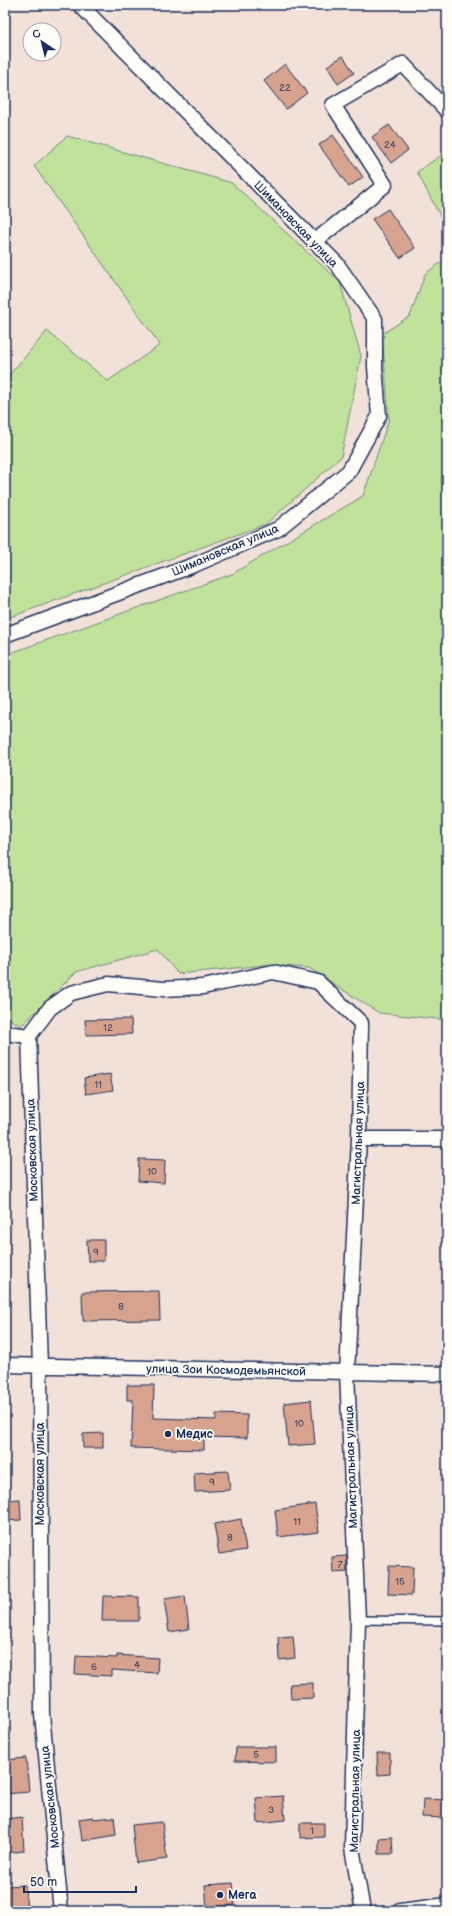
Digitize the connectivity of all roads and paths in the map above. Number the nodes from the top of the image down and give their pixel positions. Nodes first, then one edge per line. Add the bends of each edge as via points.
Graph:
1 (80, 5) edge
2 (447, 111) edge
3 (314, 242) junction
4 (5, 634) edge
5 (5, 1033) edge
6 (29, 1036) junction
7 (359, 1138) junction
8 (447, 1139) edge
9 (5, 1365) edge
10 (40, 1366) junction
11 (348, 1373) junction
12 (447, 1374) edge
13 (358, 1620) junction
14 (447, 1621) edge
15 (447, 1905) edge
16 (61, 1911) edge
17 (363, 1911) edge
18 (400, 1911) edge

1 - 3 street, Шимановская улица
2 - 3 street via 403,64 333,105 385,185
3 - 4 street, Шимановская улица via 336,264 374,319 379,416 349,472 278,529 194,565
5 - 6 street
6 - 7 street, Магистральная улица via 50,1008 71,992 108,984 163,989 203,987 273,972 318,982 361,1022
6 - 10 street, Московская улица
7 - 8 street
7 - 11 street, Магистральная улица
9 - 10 street, улица Зои Космодемьянской
10 - 11 street, улица Зои Космодемьянской
10 - 16 street, Московская улица via 42,1714
11 - 12 street, улица Зои Космодемьянской
11 - 13 street, Магистральная улица
13 - 14 lane
13 - 17 street, Магистральная улица via 352,1848
15 - 18 street

